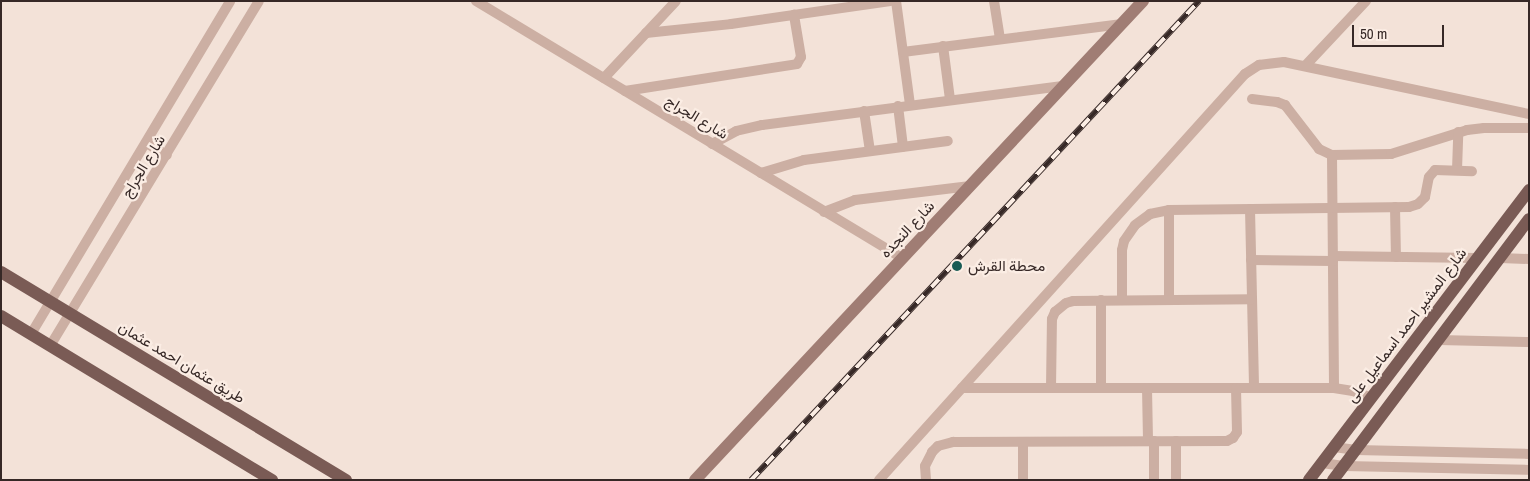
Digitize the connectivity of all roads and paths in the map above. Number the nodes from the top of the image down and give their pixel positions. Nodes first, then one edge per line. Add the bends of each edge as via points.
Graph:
1 (230, 1) edge
2 (259, 1) edge
3 (476, 1) edge
4 (676, 1) edge
5 (890, 1) edge
6 (896, 1) edge
7 (994, 1) edge
8 (1143, 1) edge
9 (1366, 1) edge
10 (822, 6) edge
11 (794, 15) junction
12 (1122, 24) junction
13 (646, 33) junction
14 (1000, 39) junction
15 (943, 46) junction
16 (903, 52) junction
17 (1304, 66) junction
18 (604, 78) junction
19 (1064, 86) junction
20 (625, 91) junction
21 (950, 99) junction
22 (1252, 99) dead end
23 (910, 104) junction
24 (898, 106) junction
25 (864, 111) junction
26 (1529, 114) edge
27 (1529, 128) edge
28 (1458, 132) junction
29 (948, 141) dead end
30 (146, 143) junction
31 (712, 144) junction
32 (903, 147) junction
33 (870, 151) junction
34 (167, 155) junction
35 (1332, 155) junction
36 (1457, 170) junction
37 (1472, 171) dead end
38 (760, 173) junction
39 (970, 186) junction
40 (1529, 190) edge
41 (1395, 207) junction
42 (1332, 208) junction
43 (1250, 209) junction
44 (1169, 210) junction
45 (824, 212) junction
46 (1529, 219) edge
47 (1396, 257) junction
48 (902, 258) junction
49 (1333, 258) junction
50 (1477, 258) junction
51 (1500, 258) junction
52 (1529, 259) edge
53 (1251, 260) junction
54 (1, 272) edge
55 (1252, 299) junction
56 (1101, 300) junction
57 (1122, 300) junction
58 (1169, 300) junction
59 (51, 302) junction
60 (70, 314) junction
61 (1, 316) edge
62 (30, 334) junction
63 (1439, 340) junction
64 (1529, 342) edge
65 (50, 346) junction
66 (962, 388) junction
67 (1052, 388) junction
68 (1102, 388) junction
69 (1146, 388) junction
70 (1236, 388) junction
71 (1254, 388) junction
72 (1334, 388) junction
73 (1372, 398) junction
74 (1151, 441) junction
75 (1176, 441) junction
76 (1023, 442) junction
77 (1334, 447) junction
78 (1356, 450) junction
79 (1529, 454) edge
80 (1322, 463) junction
81 (1344, 466) junction
82 (1529, 470) edge
83 (272, 480) edge
84 (346, 480) edge
85 (695, 480) edge
86 (879, 480) edge
87 (926, 480) edge
88 (1023, 480) edge
89 (1154, 480) edge
90 (1176, 480) edge
91 (1309, 480) edge
92 (1333, 480) edge

1 - 30 street, شارع الجراج
2 - 34 street, شارع الجراج
3 - 18 street, شارع الجراج
4 - 13 street
5 - 10 street
6 - 16 street
7 - 14 street
8 - 12 street, شارع النجده
9 - 17 street
10 - 11 street
11 - 13 street
11 - 20 street via 800,57 797,64
12 - 14 street
12 - 19 street, شارع النجده
13 - 18 street
14 - 15 street
15 - 16 street
15 - 21 street
16 - 23 street
17 - 26 street
17 - 66 street via 1267,62 1245,74
18 - 20 street, شارع الجراج
19 - 21 street
19 - 39 street, شارع النجده
20 - 31 street, شارع الجراج
21 - 23 street
22 - 35 street via 1284,105 1319,149
23 - 24 street
24 - 25 street
24 - 32 street
25 - 31 street via 749,127
25 - 33 street
27 - 28 street via 1484,128
28 - 35 street via 1398,153
28 - 36 street
29 - 32 street
30 - 34 street
30 - 59 street, شارع الجراج
31 - 38 street, شارع الجراج
32 - 33 street
33 - 38 street via 793,162
34 - 60 street, شارع الجراج
35 - 42 street
36 - 37 street
36 - 41 street via 1432,172 1422,201 1414,206
38 - 45 street, شارع الجراج
39 - 45 street via 855,200
39 - 48 street, شارع النجده
40 - 50 main road, شارع المشير احمد اسماعيل على
41 - 42 street
41 - 47 street
42 - 43 street
42 - 49 street
43 - 44 street
43 - 53 street
44 - 57 street via 1142,219 1124,240
44 - 58 street
45 - 48 street, شارع الجراج
46 - 51 main road
47 - 49 street
47 - 50 street
48 - 85 street, شارع النجده
49 - 53 street
49 - 72 street
50 - 73 main road, شارع المشير احمد اسماعيل على
51 - 52 street
51 - 63 main road
53 - 55 street
54 - 59 main road, طريق عثمان احمد عثمان
55 - 58 street
55 - 71 street
56 - 57 street
56 - 67 street via 1073,301 1055,312 1051,327
56 - 68 street
57 - 58 street
59 - 60 main road, طريق عثمان احمد عثمان
59 - 62 street, شارع الجراج
60 - 65 street, شارع الجراج
60 - 84 main road, طريق عثمان احمد عثمان
61 - 62 main road
62 - 65 main road
63 - 64 street
63 - 78 main road
65 - 83 main road
66 - 67 street
66 - 86 street
67 - 68 street
68 - 69 street
69 - 70 street
69 - 74 street
70 - 71 street
70 - 75 street via 1237,428 1233,438 1227,441
71 - 72 street
72 - 73 street
73 - 77 main road, شارع المشير احمد اسماعيل على
74 - 75 street
74 - 76 street
74 - 89 street
75 - 90 street
76 - 87 street via 945,443 928,458
76 - 88 street
77 - 78 street
77 - 80 main road, شارع المشير احمد اسماعيل على
78 - 79 street
78 - 81 main road
80 - 81 street
80 - 91 main road, شارع المشير احمد اسماعيل على
81 - 82 street
81 - 92 main road

